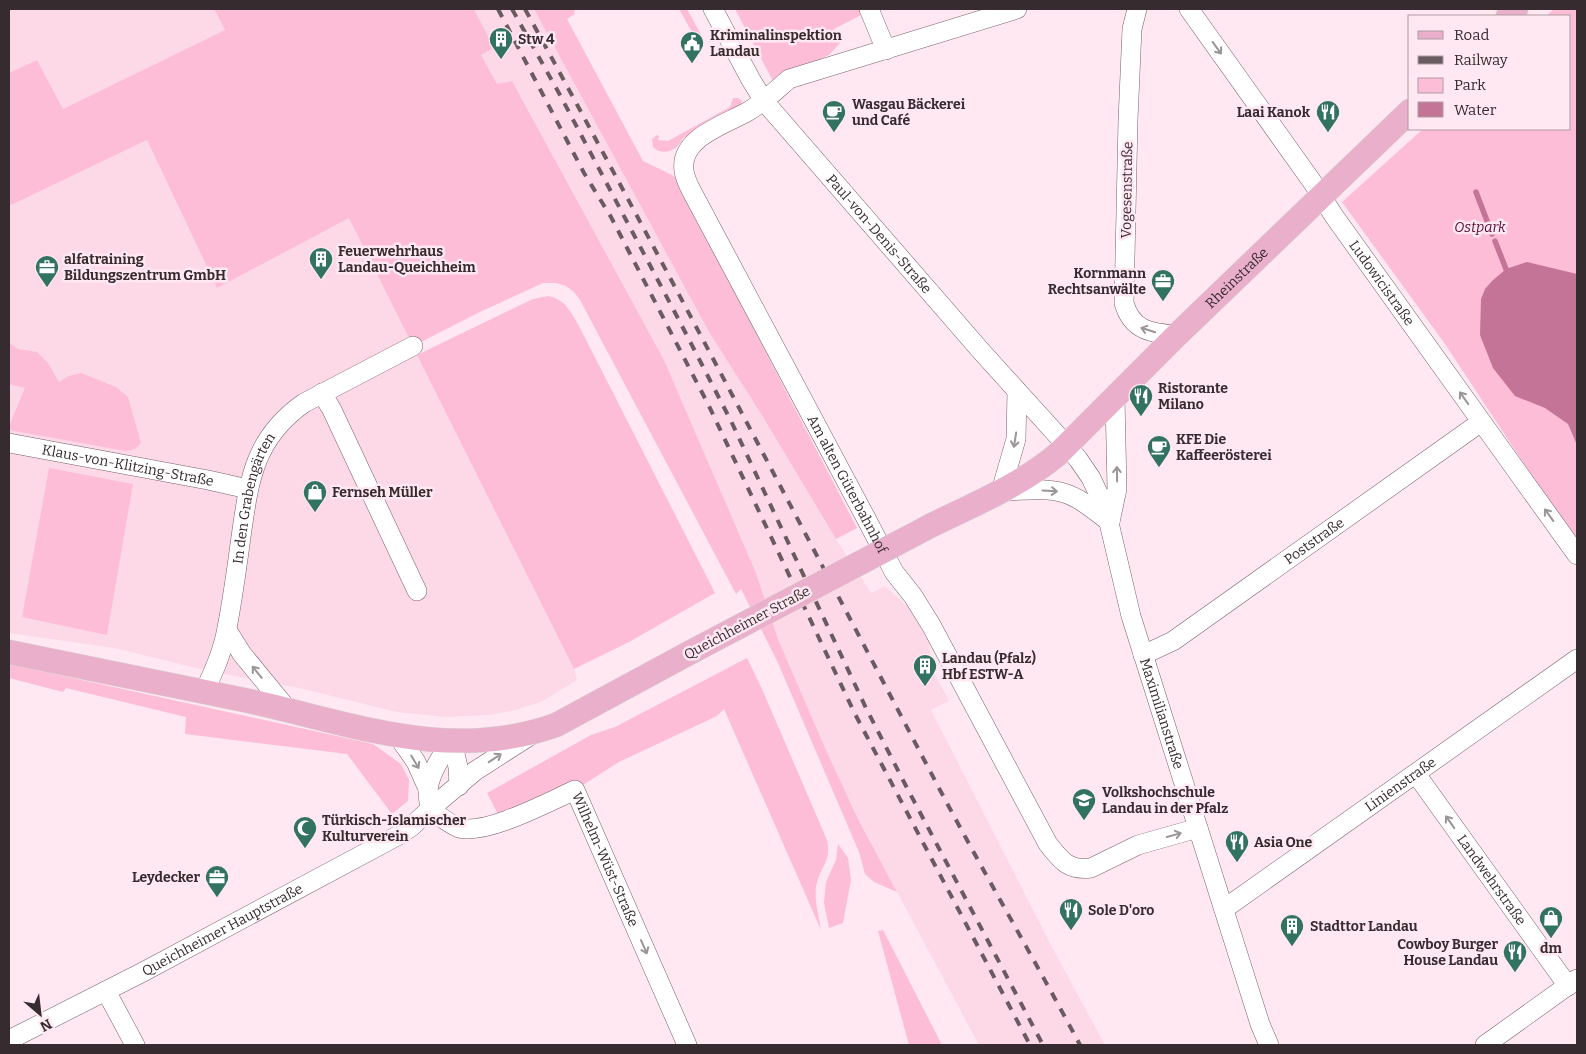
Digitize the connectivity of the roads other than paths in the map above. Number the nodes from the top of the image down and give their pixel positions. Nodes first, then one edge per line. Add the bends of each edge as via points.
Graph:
1 (713, 9) edge
2 (868, 9) edge
3 (1016, 9) edge
4 (1137, 9) edge
5 (1189, 9) edge
6 (886, 50) junction
7 (764, 101) junction
8 (1408, 113) edge
9 (1321, 196) junction
10 (1177, 335) junction
11 (413, 346) dead end
12 (1017, 391) junction
13 (322, 393) junction
14 (1115, 398) junction
15 (1481, 422) junction
16 (9, 442) edge
17 (1067, 446) junction
18 (248, 489) junction
19 (1001, 491) junction
20 (1110, 522) junction
21 (1577, 554) edge
22 (417, 591) dead end
23 (227, 630) junction
24 (9, 652) edge
25 (1143, 655) junction
26 (1577, 659) edge
27 (204, 692) junction
28 (288, 710) junction
29 (534, 733) junction
30 (398, 736) junction
31 (452, 742) junction
32 (1416, 774) junction
33 (459, 786) junction
34 (428, 790) junction
35 (430, 809) junction
36 (1198, 828) junction
37 (1224, 909) junction
38 (1573, 982) edge
39 (106, 991) junction
40 (9, 1040) edge
41 (135, 1045) edge
42 (687, 1045) edge
43 (1270, 1045) edge
44 (1485, 1045) edge

1 - 7 street, Paul-von-Denis-Straße
2 - 6 street
3 - 6 street, Am alten Güterbahnhof
10 -> 4 street, Vogesenstraße via 1161,334 1137,326 1130,320 1124,303 1132,29
5 -> 9 street, Ludowicistraße
6 - 7 street, Am alten Güterbahnhof via 790,80
7 - 12 street, Paul-von-Denis-Straße
7 -> 36 street, Am alten Güterbahnhof via 695,142 684,162 688,184 894,572 932,625 1045,838 1065,863 1079,869 1090,868 1138,845
8 - 9 main road, Rheinstraße
9 - 10 main road, Rheinstraße
15 -> 9 street, Ludowicistraße
10 - 14 main road, Rheinstraße
11 - 13 street, In den Grabengärten
12 - 17 street, Paul-von-Denis-Straße
12 -> 19 street via 1016,439
13 - 18 street, In den Grabengärten via 288,414 278,426 258,456
13 - 22 street
14 - 17 main road, Rheinstraße
20 -> 14 street, Maximilianstraße via 1117,489
21 -> 15 street, Ludowicistraße
15 - 25 street, Poststraße via 1173,641
16 - 18 street, Klaus-von-Klitzing-Straße
17 - 19 main road, Queichheimer Straße via 1043,466
17 - 20 street, Maximilianstraße via 1091,478
18 - 23 street, In den Grabengärten
19 -> 20 street via 1064,493
19 - 29 main road, Queichheimer Straße, bridge via 556,725
20 - 25 street, Maximilianstraße
23 - 27 street, In den Grabengärten via 220,657
28 -> 23 street via 242,654
24 - 27 main road, Queichheimer Straße
25 - 36 street, Maximilianstraße
26 - 32 street, Linienstraße
27 - 28 main road, Queichheimer Straße
28 - 30 main road, Queichheimer Straße
29 - 31 main road, Queichheimer Straße
33 -> 29 street, Queichheimer Hauptstraße
30 - 31 main road, Queichheimer Straße
30 -> 34 street via 416,762
31 - 33 street
31 - 34 street via 440,759
32 - 37 street, Linienstraße
38 -> 32 street, Landwehrstraße via 1500,893
33 - 35 street, Queichheimer Hauptstraße
34 - 35 street
35 - 39 street, Queichheimer Hauptstraße via 389,841
35 -> 42 street, Wilhelm-Wüst-Straße via 459,828 476,829 502,822 575,790
36 - 37 street, Maximilianstraße
37 - 43 street, Maximilianstraße via 1260,1024
38 - 44 street
39 - 40 street, Queichheimer Hauptstraße
39 - 41 street

